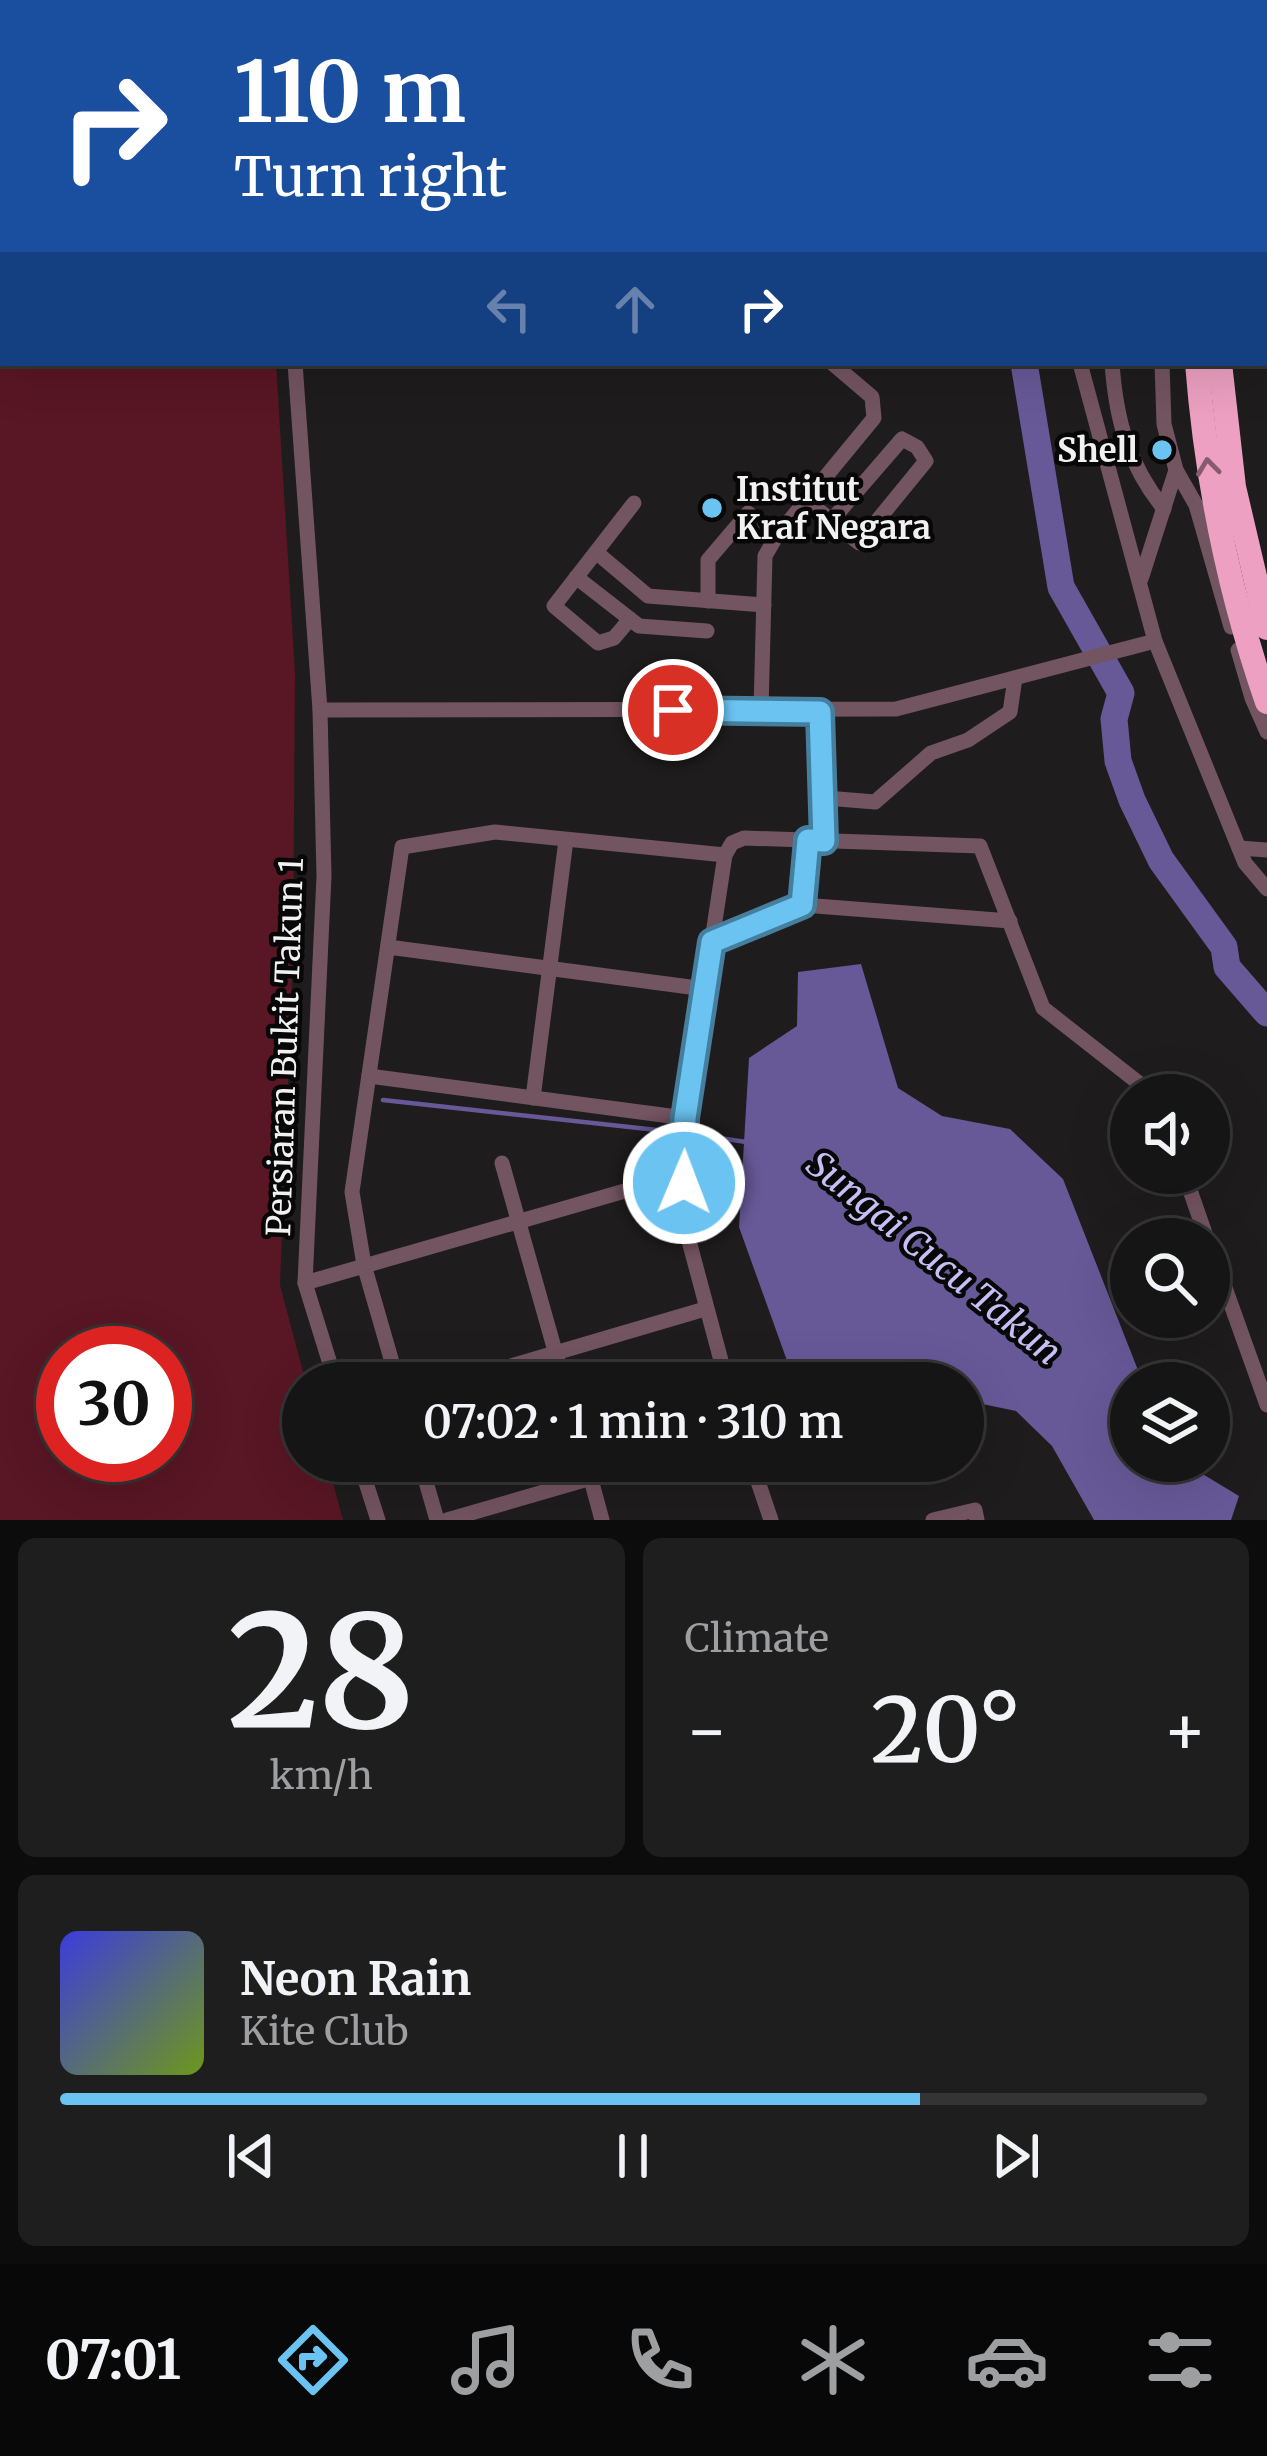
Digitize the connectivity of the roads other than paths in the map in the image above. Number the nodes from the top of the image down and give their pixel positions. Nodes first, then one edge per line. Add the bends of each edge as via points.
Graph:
1 (295, 366) edge
2 (836, 366) edge
3 (1081, 366) edge
4 (1112, 366) edge
5 (1162, 366) edge
6 (1197, 366) edge
7 (1220, 366) edge
8 (1176, 470) junction
9 (806, 500) junction
10 (634, 503) dead end
11 (1164, 509) junction
12 (832, 521) junction
13 (776, 537) junction
14 (596, 552) junction
15 (576, 577) junction
16 (1140, 582) junction
17 (709, 601) junction
18 (764, 605) junction
19 (630, 619) junction
20 (1267, 628) edge
21 (706, 631) dead end
22 (1155, 641) junction
23 (1015, 678) junction
24 (1267, 702) edge
25 (320, 710) junction
26 (761, 710) junction
27 (820, 712) junction
28 (1267, 732) edge
29 (826, 798) junction
30 (566, 840) junction
31 (816, 841) junction
32 (1239, 848) junction
33 (1267, 850) edge
34 (725, 855) junction
35 (1267, 890) edge
36 (802, 905) junction
37 (1010, 921) junction
38 (712, 942) junction
39 (388, 947) junction
40 (550, 968) junction
41 (705, 989) junction
42 (1127, 1074) edge
43 (369, 1076) junction
44 (533, 1098) junction
45 (685, 1118) junction
46 (502, 1163) dead end
47 (684, 1183) junction
48 (519, 1222) junction
49 (364, 1265) junction
50 (305, 1283) junction
51 (1230, 1303) edge
52 (705, 1309) junction
53 (556, 1353) junction
54 (329, 1362) edge
55 (392, 1362) edge
56 (525, 1362) edge
57 (558, 1362) edge
58 (721, 1362) edge
59 (1267, 1406) edge
60 (365, 1482) edge
61 (426, 1482) edge
62 (554, 1482) edge
63 (591, 1482) edge
64 (758, 1482) edge
65 (976, 1515) edge
66 (377, 1520) edge
67 (437, 1520) edge
68 (447, 1520) edge
69 (602, 1520) edge
70 (770, 1520) edge
71 (933, 1520) edge

1 - 25 street, Persiaran Bukit Takun 1
2 - 9 street via 872,397 874,418
3 - 16 street
4 - 11 street via 1116,415 1145,485
5 - 8 street
24 -> 6 highway via 1211,488
7 - 20 highway via 1234,487
8 - 11 street
8 - 28 street via 1196,505
9 - 12 street
9 - 13 street
10 - 14 street
11 - 16 street
12 - 12 street via 859,543 926,461 917,448 902,439
13 - 17 street via 748,513 709,560
13 - 18 street via 765,556
14 - 15 street
14 - 17 street via 648,596
15 - 19 street
15 - 19 street via 554,606 598,643
16 - 22 street
17 - 18 street
18 - 26 street
19 - 21 street
22 - 23 street
22 - 32 street
23 - 27 street via 896,709
23 - 29 street via 1010,712 931,753 875,802
25 - 26 street
25 - 50 street, Persiaran Bukit Takun 1 via 324,876
26 - 27 street
27 - 29 street
29 - 31 street
30 - 34 street
30 - 39 street via 495,832 402,847
30 - 40 street
31 - 34 street via 744,838
31 - 36 street
31 - 37 street via 980,846
32 - 33 street
32 - 35 street
34 - 38 street
36 - 37 street
36 - 38 street
37 - 42 street via 1043,1008
38 - 41 street
39 - 40 street
39 - 43 street
40 - 41 street
40 - 44 street
41 - 45 street
43 - 44 street
43 - 49 street via 352,1192
44 - 45 street
45 - 47 street
46 - 48 street
47 - 48 street via 656,1182
47 - 52 street via 681,1211
48 - 49 street
48 - 53 street
49 - 50 street
49 - 55 street
50 - 54 street, Persiaran Bukit Takun 1
51 - 59 street
52 - 53 street
52 - 58 street
53 - 56 street
53 - 57 street
60 - 66 street
61 - 67 street
62 - 68 street
63 - 69 street
64 - 70 street
65 - 71 street

